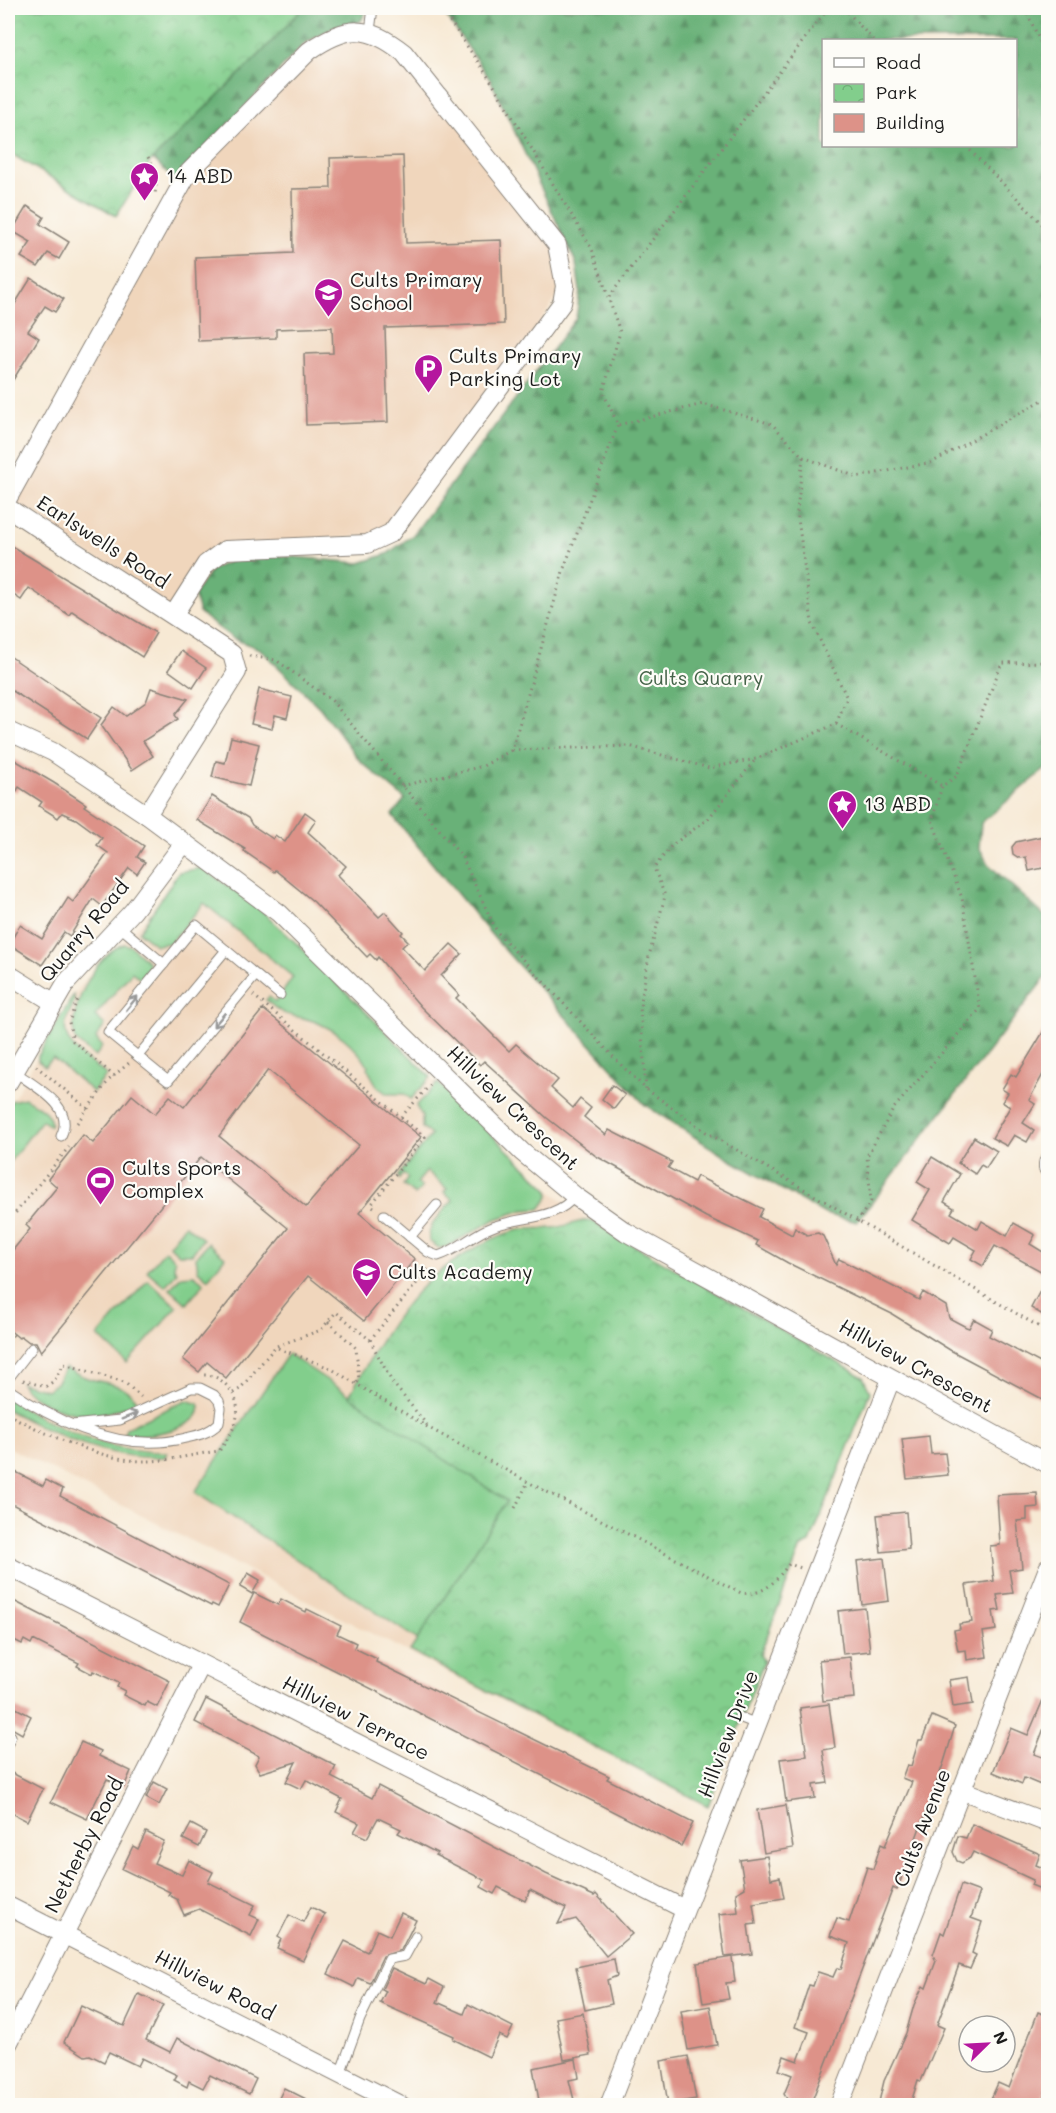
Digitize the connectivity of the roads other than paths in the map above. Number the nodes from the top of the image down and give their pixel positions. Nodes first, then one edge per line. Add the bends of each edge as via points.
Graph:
1 (373, 8) edge
2 (370, 31) junction
3 (8, 498) edge
4 (8, 508) edge
5 (174, 614) junction
6 (8, 731) edge
7 (147, 815) junction
8 (183, 843) junction
9 (119, 926) junction
10 (226, 950) junction
11 (164, 964) junction
12 (8, 974) edge
13 (256, 975) junction
14 (280, 995) dead end
15 (53, 1002) junction
16 (138, 1056) junction
17 (14, 1071) edge
18 (61, 1136) dead end
19 (575, 1196) junction
20 (437, 1205) dead end
21 (384, 1215) road end
22 (410, 1237) junction
23 (32, 1348) dead end
24 (8, 1379) edge
25 (891, 1379) junction
26 (8, 1389) edge
27 (72, 1425) junction
28 (1048, 1464) edge
29 (8, 1566) edge
30 (1048, 1568) edge
31 (201, 1665) junction
32 (739, 1717) dead end
33 (757, 1724) junction
34 (8, 1734) edge
35 (8, 1743) edge
36 (961, 1790) junction
37 (1048, 1824) edge
38 (8, 1906) edge
39 (684, 1909) junction
40 (64, 1933) junction
41 (416, 1936) dead end
42 (8, 2044) edge
43 (340, 2074) junction
44 (402, 2106) edge
45 (609, 2106) edge
46 (839, 2106) edge

1 - 2 lane
2 - 3 street via 329,37 309,51 194,166 165,211
2 - 5 street via 404,53 557,245 565,286 562,303 392,533 368,544 225,550 206,564
4 - 5 street, Earlswells Road
5 - 7 street, Earlswells Road via 232,654 237,672
6 - 7 street, Hillview Crescent via 53,752
7 - 8 street, Hillview Crescent
8 - 9 street, Quarry Road
8 - 19 street, Hillview Crescent via 279,913 522,1152
9 - 11 lane
9 - 15 street, Quarry Road
10 - 11 lane via 196,925
10 - 13 lane
10 - 16 lane
16 -> 11 lane via 108,1032
12 - 15 street
13 - 14 lane
13 -> 16 lane via 168,1081
15 - 17 street, Quarry Road
17 - 18 lane via 59,1106 65,1116
19 - 22 lane via 552,1214 490,1227 438,1256
19 - 25 street, Hillview Crescent via 626,1232
20 - 22 lane
21 - 22 lane
23 - 24 lane
25 - 28 street, Hillview Crescent
25 - 33 street, Hillview Drive
26 - 27 lane
27 -> 27 lane via 120,1420 192,1388 207,1390 221,1408 219,1423 213,1429 178,1440 124,1442
29 - 31 street, Hillview Terrace
30 - 36 street, Cults Avenue
31 - 39 street, Hillview Terrace
31 - 40 street, Netherby Road
32 - 33 lane
33 - 39 street, Hillview Drive
34 - 35 lane
36 - 37 street
36 - 46 street, Cults Avenue
38 - 40 street, Hillview Road
39 - 45 street, Hillview Drive
40 - 42 street, Netherby Road
40 - 43 street, Hillview Road
41 - 43 lane via 405,1956 389,1959 360,2019
43 - 44 street, Hillview Road

